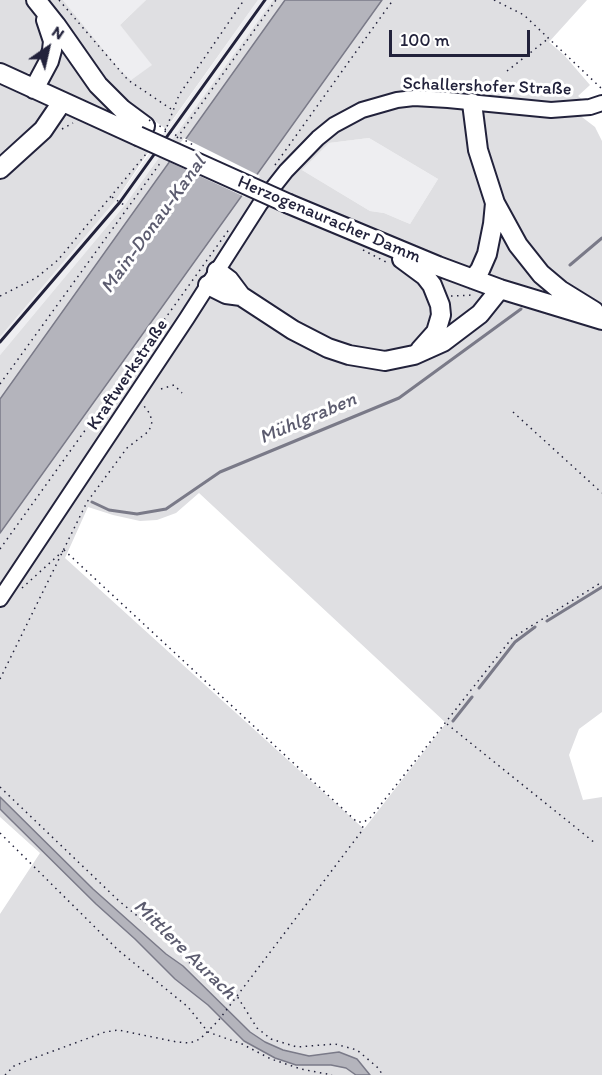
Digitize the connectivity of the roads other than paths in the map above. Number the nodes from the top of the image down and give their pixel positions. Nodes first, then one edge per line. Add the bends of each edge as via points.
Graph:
1 (36, 0) edge
2 (0, 74) edge
3 (34, 89) junction
4 (63, 102) junction
5 (472, 103) junction
6 (602, 103) edge
7 (141, 131) junction
8 (280, 168) joint
9 (0, 169) edge
10 (495, 203) junction
11 (372, 240) junction
12 (213, 278) junction
13 (473, 279) junction
14 (500, 289) junction
15 (602, 318) edge
16 (414, 355) junction
17 (0, 599) edge

1 - 3 main road via 52,41 49,61
1 - 7 main road via 98,85
2 - 3 main road, Herzogenauracher Damm
3 - 4 main road, Herzogenauracher Damm
4 - 7 main road, Herzogenauracher Damm
4 - 9 main road via 43,130
5 - 6 street, Schallershofer Straße via 551,110
5 - 8 street, Schallershofer Straße via 414,98 362,110 334,125
5 - 10 main road via 478,150
7 - 11 main road, Herzogenauracher Damm, bridge via 206,166
8 - 12 street, Kraftwerkstraße
10 - 13 main road via 487,254
10 - 15 main road via 518,245 541,274
11 - 13 main road, Herzogenauracher Damm
11 - 16 main road via 424,276 438,298 441,315 436,332
12 - 16 main road via 229,280 242,296 310,339 349,355 385,361
12 - 17 street, Kraftwerkstraße
13 - 14 main road, Herzogenauracher Damm
14 - 15 main road, Herzogenauracher Damm
14 - 16 main road via 464,327

